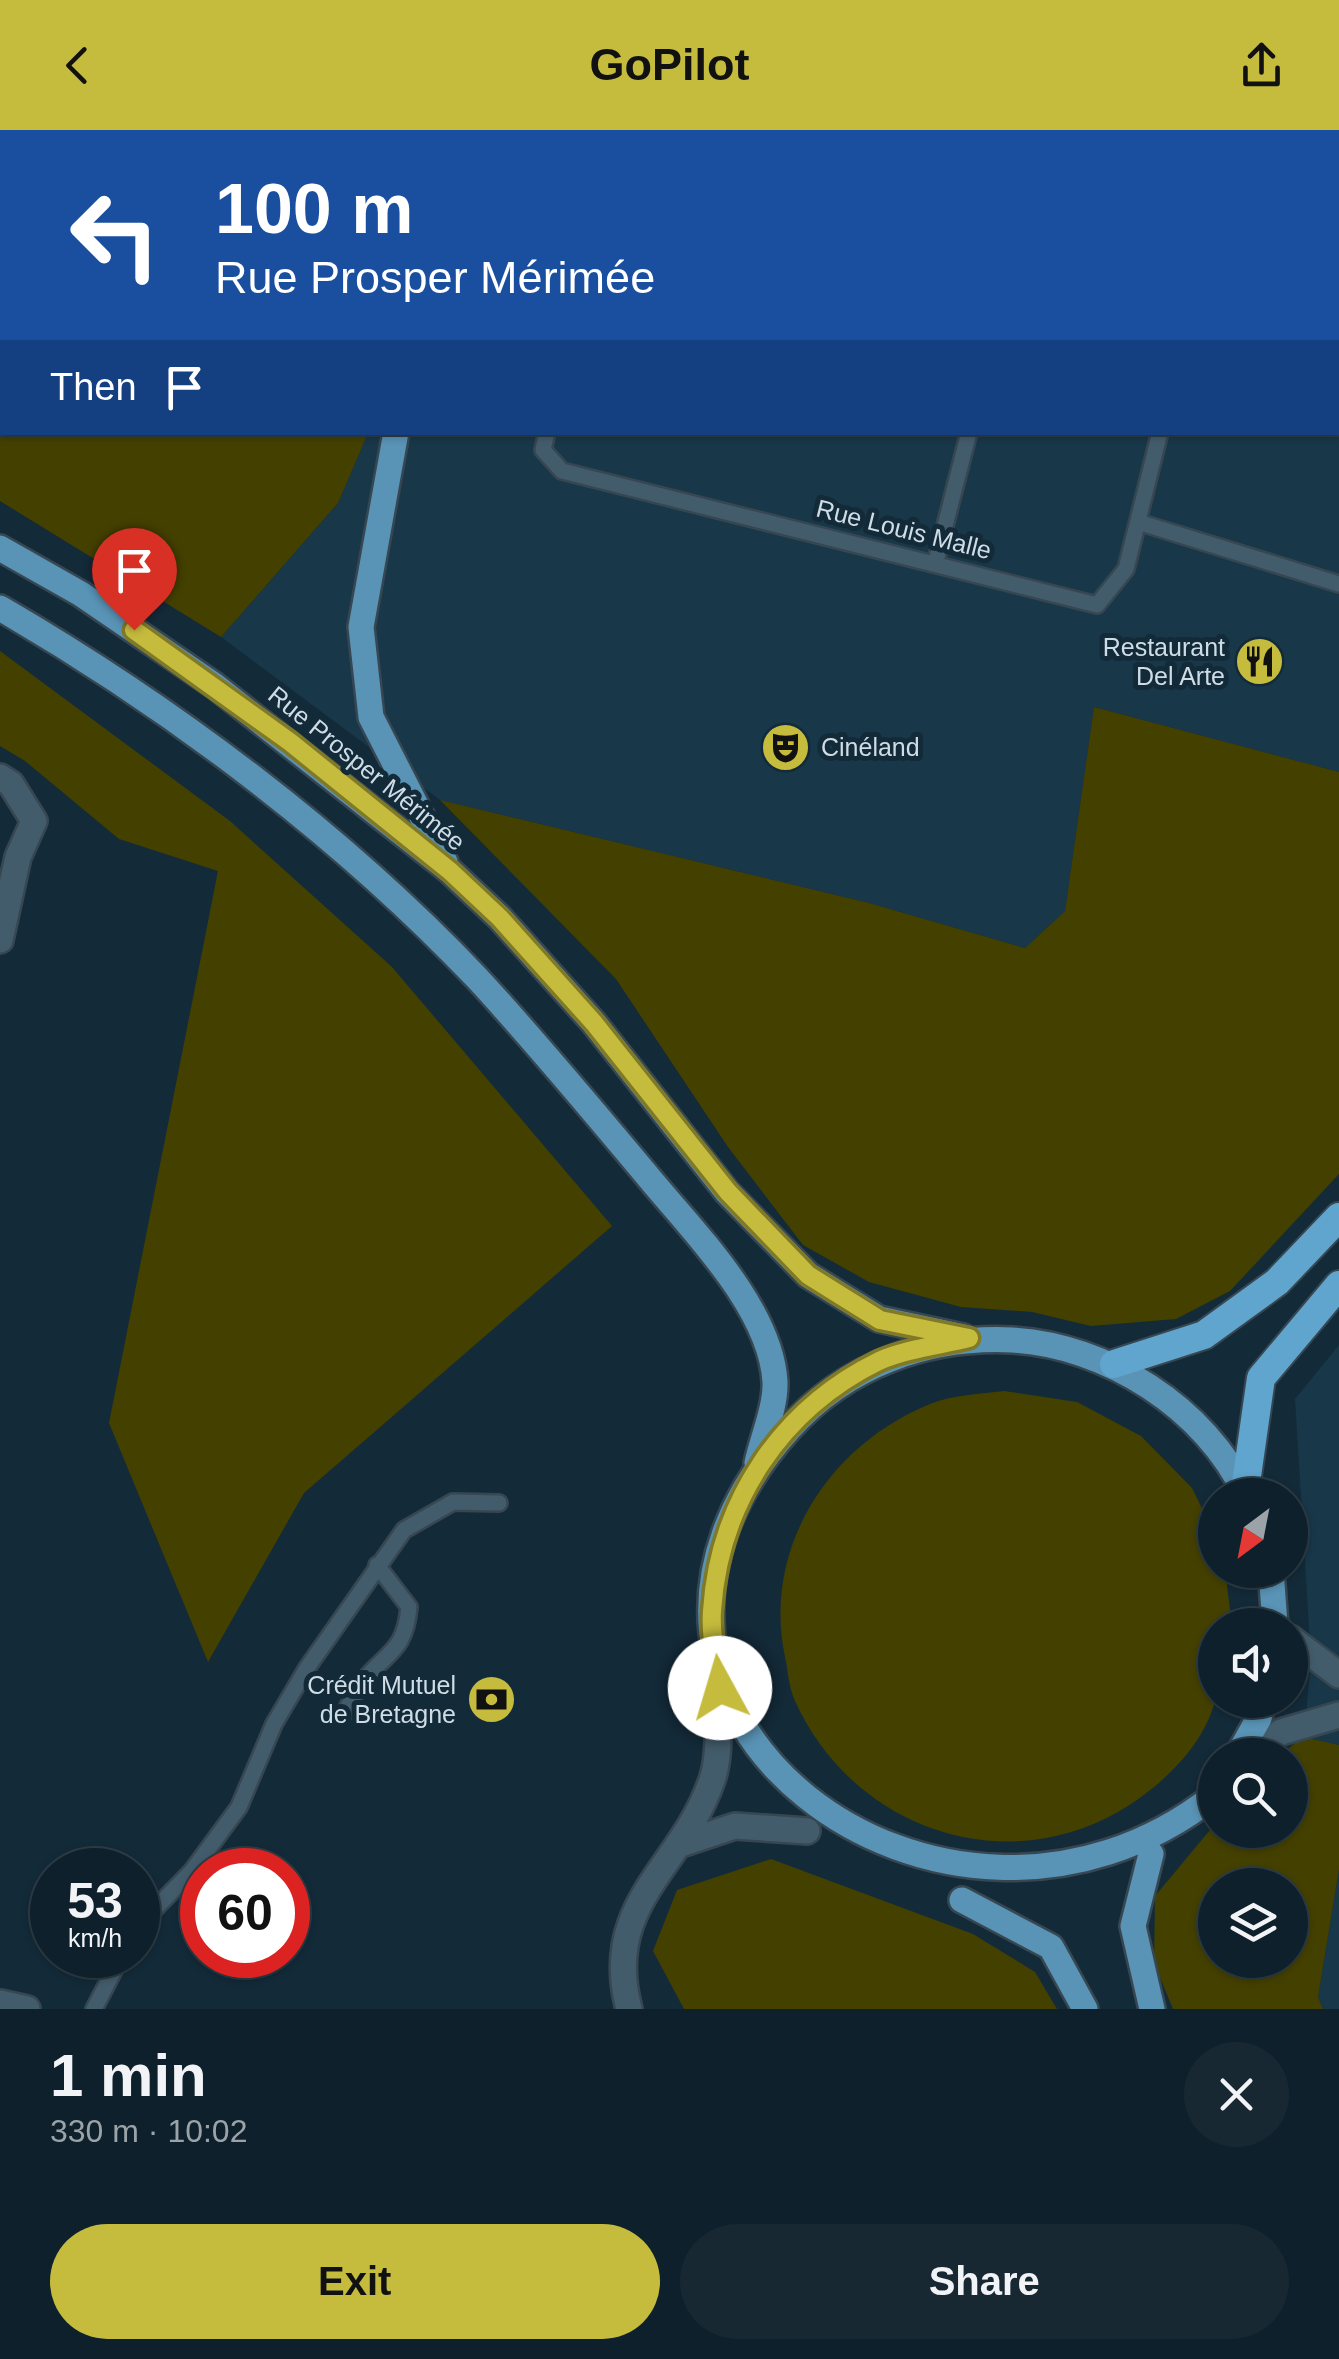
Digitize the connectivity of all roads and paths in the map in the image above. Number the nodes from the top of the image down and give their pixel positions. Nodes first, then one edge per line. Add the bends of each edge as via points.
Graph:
1 (395, 435) edge
2 (546, 435) edge
3 (968, 435) edge
4 (1159, 435) edge
5 (1138, 522) junction
6 (0, 548) edge
7 (936, 561) junction
8 (1339, 584) edge
9 (0, 608) edge
10 (6, 781) edge
11 (450, 871) junction
12 (0, 940) edge
13 (1339, 1217) edge
14 (1339, 1284) edge
15 (969, 1338) junction
16 (1114, 1364) junction
17 (756, 1466) junction
18 (1236, 1478) edge
19 (1248, 1478) edge
20 (498, 1503) dead end
21 (378, 1565) junction
22 (1308, 1650) edge
23 (1339, 1676) edge
24 (720, 1688) junction
25 (1339, 1714) edge
26 (342, 1717) dead end
27 (1272, 1738) edge
28 (1198, 1811) edge
29 (807, 1831) junction
30 (678, 1845) junction
31 (836, 1850) dead end
32 (1151, 1854) junction
33 (1100, 1878) dead end
34 (929, 1891) dead end
35 (1014, 1896) dead end
36 (962, 1900) junction
37 (160, 1904) edge
38 (110, 1978) edge
39 (0, 2004) edge
40 (27, 2009) edge
41 (94, 2009) edge
42 (629, 2009) edge
43 (1086, 2009) edge
44 (1152, 2009) edge

1 - 11 main road via 361,627 369,699
2 - 7 lane, Rue Louis Malle via 543,450 562,470
3 - 7 lane
4 - 5 lane, Rue Louis Malle
5 - 7 lane, Rue Louis Malle via 1126,569 1097,606
5 - 8 lane
6 - 11 main road, Rue Prosper Mérimée via 81,594 214,686
9 - 17 main road via 185,729 283,804 474,976 553,1062 715,1258 758,1323 775,1383
10 - 12 street via 34,821 18,857
11 - 15 main road, Rue Prosper Mérimée via 594,1023 728,1192 808,1275 880,1320
13 - 16 highway via 1277,1282 1204,1335
14 - 19 highway via 1261,1378
15 - 16 main road via 1044,1342
15 - 17 main road via 882,1360 814,1401
16 - 18 main road via 1192,1418
17 - 24 main road via 724,1532 711,1614
20 - 21 lane via 453,1502 404,1530
21 - 26 lane via 409,1607 407,1628
21 - 37 lane via 274,1724 239,1807
22 - 23 street
24 - 29 main road via 756,1771
24 - 30 street via 713,1778
25 - 27 street
28 - 32 main road
29 - 30 street via 734,1826
29 - 31 main road
30 - 42 street via 639,1899 620,1955
32 - 33 main road
32 - 44 main road via 1132,1926
34 - 36 main road
35 - 36 main road
36 - 43 main road via 1051,1947
38 - 41 lane
39 - 40 street

